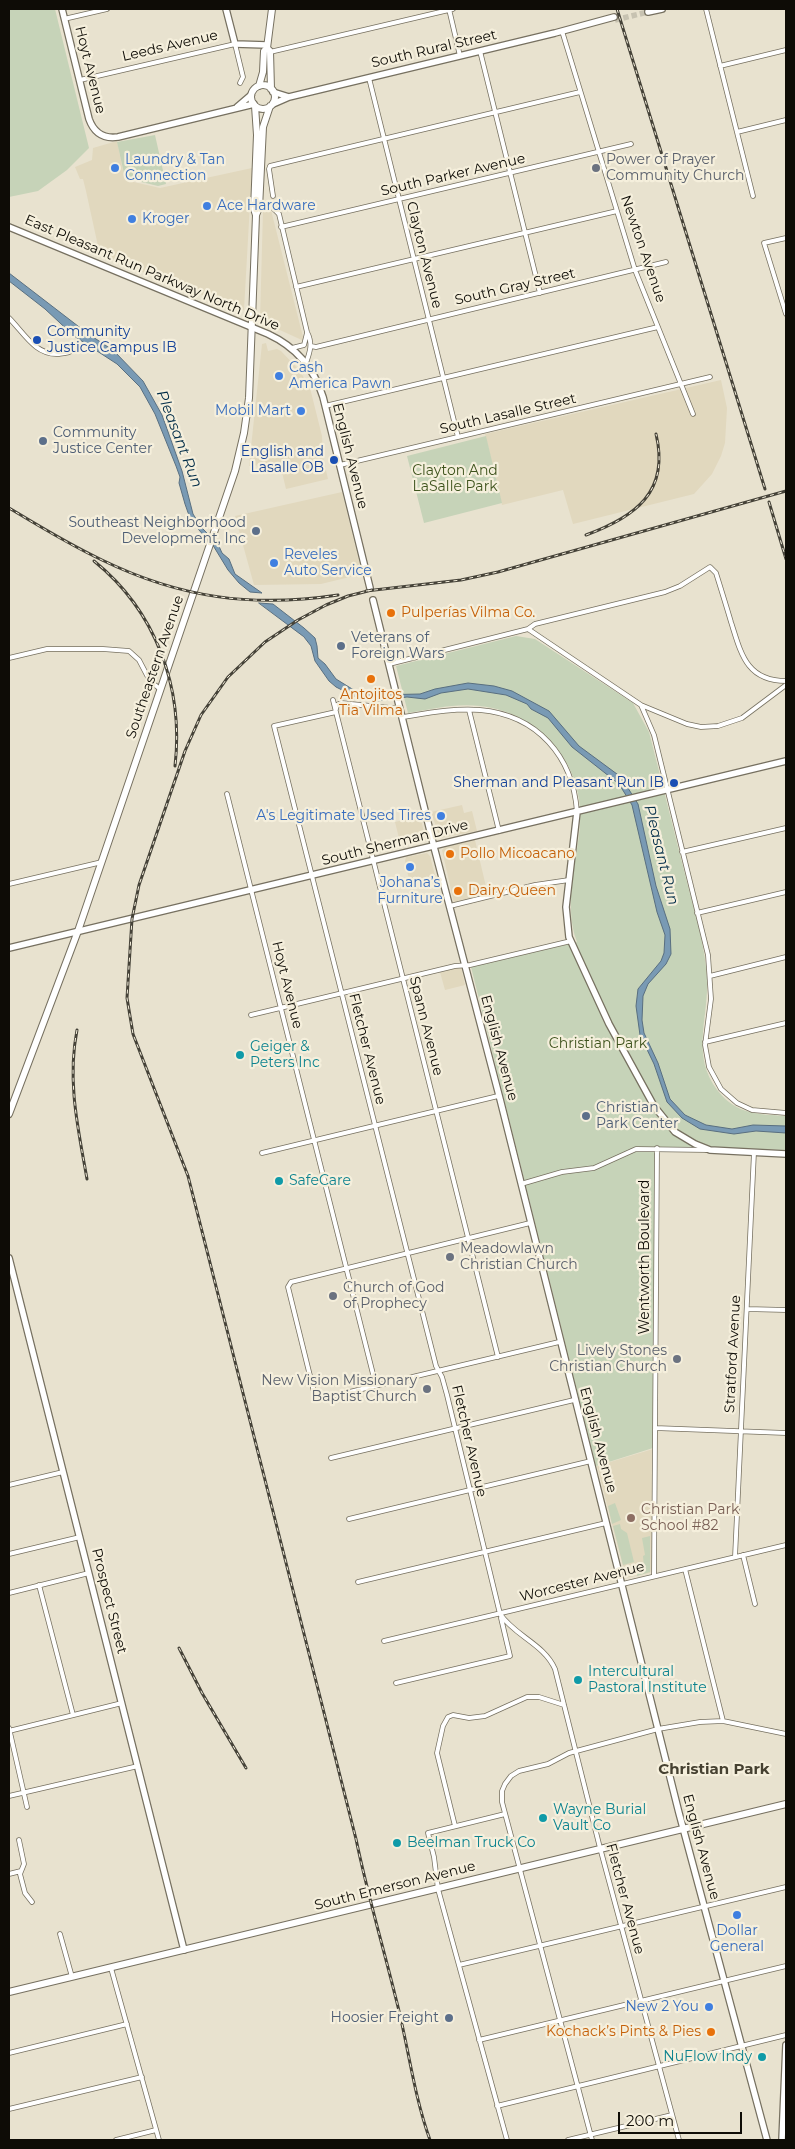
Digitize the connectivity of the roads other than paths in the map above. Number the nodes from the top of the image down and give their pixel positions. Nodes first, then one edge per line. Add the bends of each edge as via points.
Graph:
1 (62, 9) edge
2 (107, 9) edge
3 (226, 9) edge
4 (272, 9) edge
5 (451, 9) edge
6 (662, 9) edge
7 (706, 9) edge
8 (648, 12) dead end
9 (615, 18) tunnel mouth
10 (64, 19) junction
11 (562, 31) junction
12 (235, 44) junction
13 (268, 48) junction
14 (786, 50) edge
15 (480, 51) junction
16 (460, 56) junction
17 (720, 66) junction
18 (369, 78) junction
19 (80, 80) junction
20 (240, 83) dead end
21 (259, 86) junction
22 (272, 90) junction
23 (580, 92) junction
24 (251, 95) junction
25 (289, 96) junction
26 (254, 105) junction
27 (271, 105) junction
28 (236, 108) junction
29 (495, 112) junction
30 (786, 120) edge
31 (737, 132) junction
32 (384, 138) junction
33 (631, 144) dead end
34 (599, 151) junction
35 (510, 173) junction
36 (273, 196) dead end
37 (753, 196) dead end
38 (399, 199) junction
39 (260, 203) junction
40 (617, 211) junction
41 (256, 215) junction
42 (9, 227) edge
43 (282, 227) junction
44 (525, 233) junction
45 (786, 238) edge
46 (414, 259) junction
47 (666, 262) dead end
48 (635, 270) junction
49 (296, 287) junction
50 (540, 293) junction
51 (784, 300) edge
52 (786, 314) edge
53 (9, 318) edge
54 (428, 320) junction
55 (658, 327) junction
56 (252, 328) junction
57 (307, 333) junction
58 (311, 346) junction
59 (76, 348) dead end
60 (292, 348) junction
61 (306, 363) junction
62 (710, 377) dead end
63 (443, 378) junction
64 (681, 384) junction
65 (325, 406) junction
66 (693, 414) dead end
67 (458, 437) junction
68 (340, 465) junction
69 (370, 588) dead end
70 (373, 600) dead end
71 (528, 629) junction
72 (9, 658) edge
73 (389, 664) junction
74 (786, 681) edge
75 (786, 685) edge
76 (160, 689) junction
77 (333, 700) dead end
78 (641, 705) junction
79 (400, 707) junction
80 (469, 710) junction
81 (336, 712) junction
82 (403, 717) junction
83 (786, 762) edge
84 (666, 790) junction
85 (227, 794) dead end
86 (577, 812) junction
87 (786, 828) edge
88 (499, 831) junction
89 (434, 847) junction
90 (682, 852) junction
91 (372, 861) junction
92 (102, 862) junction
93 (312, 876) junction
94 (569, 880) junction
95 (9, 884) edge
96 (250, 890) junction
97 (786, 892) edge
98 (450, 906) junction
99 (697, 913) junction
100 (78, 931) junction
101 (571, 941) junction
102 (9, 948) edge
103 (786, 957) edge
104 (465, 965) junction
105 (710, 976) junction
106 (403, 979) junction
107 (341, 993) junction
108 (280, 1008) junction
109 (251, 1015) dead end
110 (786, 1023) edge
111 (706, 1042) junction
112 (498, 1096) junction
113 (436, 1111) junction
114 (9, 1114) edge
115 (786, 1114) edge
116 (375, 1126) junction
117 (314, 1140) junction
118 (657, 1148) junction
119 (710, 1150) junction
120 (754, 1152) junction
121 (262, 1153) dead end
122 (786, 1154) edge
123 (521, 1184) junction
124 (530, 1223) junction
125 (468, 1238) junction
126 (407, 1252) junction
127 (9, 1258) edge
128 (346, 1267) junction
129 (747, 1308) junction
130 (786, 1310) edge
131 (559, 1342) junction
132 (498, 1357) junction
133 (438, 1372) junction
134 (376, 1386) junction
135 (574, 1400) junction
136 (655, 1428) junction
137 (454, 1429) junction
138 (741, 1431) junction
139 (786, 1433) edge
140 (330, 1458) dead end
141 (591, 1461) junction
142 (63, 1472) junction
143 (9, 1486) edge
144 (469, 1491) junction
145 (349, 1519) dead end
146 (606, 1523) junction
147 (80, 1537) junction
148 (786, 1545) edge
149 (484, 1552) junction
150 (9, 1554) edge
151 (743, 1555) junction
152 (735, 1557) junction
153 (685, 1569) junction
154 (89, 1573) junction
155 (654, 1576) junction
156 (358, 1582) dead end
157 (622, 1584) junction
158 (39, 1586) junction
159 (9, 1593) edge
160 (755, 1604) dead end
161 (500, 1614) junction
162 (384, 1641) dead end
163 (396, 1683) dead end
164 (122, 1703) junction
165 (564, 1705) junction
166 (73, 1715) junction
167 (723, 1722) junction
168 (658, 1728) junction
169 (9, 1730) edge
170 (786, 1734) edge
171 (576, 1751) junction
172 (138, 1766) junction
173 (24, 1792) junction
174 (9, 1796) edge
175 (786, 1804) edge
176 (28, 1807) dead end
177 (505, 1814) junction
178 (456, 1826) junction
179 (683, 1830) junction
180 (19, 1840) dead end
181 (600, 1850) junction
182 (519, 1869) junction
183 (21, 1871) junction
184 (9, 1874) edge
185 (786, 1887) edge
186 (438, 1889) junction
187 (32, 1902) dead end
188 (703, 1906) junction
189 (621, 1926) junction
190 (60, 1934) dead end
191 (539, 1946) junction
192 (184, 1950) junction
193 (459, 1965) junction
194 (786, 1966) edge
195 (111, 1968) junction
196 (72, 1977) junction
197 (724, 1981) junction
198 (9, 1992) edge
199 (641, 2001) junction
200 (560, 2020) junction
201 (127, 2024) junction
202 (786, 2035) edge
203 (479, 2040) junction
204 (786, 2046) edge
205 (742, 2047) junction
206 (9, 2053) edge
207 (659, 2067) junction
208 (142, 2077) junction
209 (578, 2086) junction
210 (785, 2096) edge
211 (497, 2106) junction
212 (9, 2109) edge
213 (672, 2115) junction
214 (156, 2130) junction
215 (591, 2135) junction
216 (116, 2140) edge
217 (159, 2140) edge
218 (507, 2140) edge
219 (568, 2140) edge
220 (592, 2140) edge
221 (679, 2140) edge
222 (767, 2140) edge
223 (782, 2140) edge

1 - 10 main road, Hoyt Avenue
2 - 10 street
3 - 12 main road
4 - 13 main road
5 - 13 street, Leeds Avenue
5 - 16 street
6 - 8 main road
7 - 17 street
9 - 11 main road, South Rural Street
10 - 19 main road, Hoyt Avenue
11 - 15 main road, South Rural Street
11 - 23 street, Newton Avenue
12 - 13 main road, Leeds Avenue
12 - 19 street, Leeds Avenue
12 - 20 street via 243,77
13 - 21 main road via 264,51
13 - 22 main road
14 - 17 street
15 - 16 main road, South Rural Street
15 - 29 street
16 - 18 main road, South Rural Street
17 - 31 street
18 - 25 main road, South Rural Street
18 - 32 street, Clayton Avenue
19 - 28 main road, Hoyt Avenue via 90,122 101,135 115,137
21 - 22 main road
21 - 24 main road
22 - 25 main road, South Rural Street
22 - 27 main road via 275,98
23 - 29 street
23 - 34 street, Newton Avenue
24 - 26 main road
24 - 28 main road
25 - 27 main road, South Rural Street
26 - 27 main road via 264,109
26 - 28 main road
26 - 41 main road, Southeastern Avenue
27 - 39 main road, Southeastern Avenue via 263,127
29 - 32 street
29 - 35 street
30 - 31 street
31 - 37 street
32 - 36 street via 270,166
32 - 38 street, Clayton Avenue
33 - 34 street, South Parker Avenue
34 - 35 street, South Parker Avenue
34 - 40 street, Newton Avenue
35 - 38 street, South Parker Avenue
35 - 44 street
38 - 43 street, South Parker Avenue
38 - 46 street, Clayton Avenue
39 - 41 main road, Southeastern Avenue
39 - 43 street via 275,208
40 - 44 street
40 - 48 street, Newton Avenue
41 - 56 main road, Southeastern Avenue
42 - 56 main road, East Pleasant Run Parkway North Drive
43 - 49 street
44 - 46 street
44 - 50 street
45 - 51 street via 764,243
46 - 49 street
46 - 54 street, Clayton Avenue
47 - 48 street, South Gray Street
48 - 50 street, South Gray Street
48 - 55 street, Newton Avenue
49 - 57 street
50 - 54 street, South Gray Street
51 - 52 street
53 - 59 street via 34,347 44,352 70,353
54 - 58 street, South Gray Street
54 - 63 street, Clayton Avenue
55 - 63 street
55 - 64 street, Newton Avenue
56 - 60 main road, East Pleasant Run Parkway North Drive
56 - 76 main road, Southeastern Avenue via 249,398 235,471
57 - 58 street
57 - 60 street via 304,345
58 - 61 street
60 - 61 main road, East Pleasant Run Parkway North Drive
61 - 65 main road, English Avenue via 319,386
62 - 64 street, South Lasalle Street
63 - 65 street
63 - 67 street, Clayton Avenue
64 - 66 street, Newton Avenue
64 - 67 street, South Lasalle Street
65 - 68 main road, English Avenue
67 - 68 street, South Lasalle Street
68 - 69 main road, English Avenue
70 - 73 main road, English Avenue
71 - 73 street
71 - 74 street via 535,624 665,592 708,567 713,568 745,661 764,677
71 - 78 street
72 - 76 street via 47,649 129,651 139,660 150,681
73 - 79 main road, English Avenue
75 - 78 street via 742,718 718,726 687,724
76 - 92 main road, Southeastern Avenue
77 - 81 street, Spann Avenue
78 - 84 street via 652,729
79 - 81 street via 340,703
79 - 82 main road, English Avenue
80 - 82 street
80 - 86 street via 490,711 510,717 541,735 568,770
80 - 88 street
81 - 91 street, Spann Avenue
81 - 93 street, Fletcher Avenue via 274,726
82 - 89 main road, English Avenue
83 - 84 main road, South Sherman Drive
84 - 86 main road, South Sherman Drive
84 - 90 street
85 - 96 street, Hoyt Avenue
86 - 88 main road, South Sherman Drive
86 - 94 main road
87 - 90 street
88 - 89 main road, South Sherman Drive
89 - 91 main road, South Sherman Drive
89 - 98 main road, English Avenue
90 - 99 street
91 - 93 main road, South Sherman Drive
91 - 106 street, Spann Avenue
92 - 95 street
92 - 100 main road, Southeastern Avenue
93 - 96 main road, South Sherman Drive
93 - 107 street, Fletcher Avenue
94 - 98 street
94 - 101 main road via 566,913
96 - 100 main road, South Sherman Drive
96 - 108 street, Hoyt Avenue
97 - 99 street
98 - 104 main road, English Avenue
99 - 105 street
100 - 102 main road, South Sherman Drive
100 - 114 main road, Southeastern Avenue
101 - 104 street
101 - 119 main road via 612,1030 654,1106 675,1132
103 - 105 street
104 - 106 street
104 - 112 main road, English Avenue
105 - 111 street
106 - 107 street
106 - 113 street, Spann Avenue
107 - 108 street
107 - 116 street, Fletcher Avenue
108 - 109 street
108 - 117 street, Hoyt Avenue
110 - 111 street
111 - 115 street via 706,1056 712,1074 727,1095 752,1110
112 - 113 street
112 - 123 main road, English Avenue
113 - 116 street
113 - 125 street, Spann Avenue
116 - 117 street
116 - 126 street, Fletcher Avenue
117 - 121 street
117 - 128 street, Hoyt Avenue
118 - 119 street
118 - 123 street via 634,1149 594,1168 565,1171
118 - 136 street, Wentworth Boulevard
119 - 120 main road
120 - 122 main road
120 - 129 street, Stratford Avenue
123 - 124 main road, English Avenue
124 - 125 street
124 - 131 main road, English Avenue
125 - 126 street
125 - 132 street, Spann Avenue
126 - 128 street
126 - 133 street, Fletcher Avenue
127 - 142 main road, Prospect Street
128 - 134 street, Hoyt Avenue
128 - 134 street via 289,1284 294,1318 316,1400
129 - 130 street
129 - 138 street, Stratford Avenue
131 - 132 street
131 - 135 main road, English Avenue
132 - 133 street
133 - 134 street
133 - 137 street, Fletcher Avenue
135 - 137 street
135 - 141 main road, English Avenue
136 - 138 street
136 - 155 street, Wentworth Boulevard
137 - 140 street
137 - 144 street, Fletcher Avenue
138 - 139 street
138 - 152 street, Stratford Avenue
141 - 144 street
141 - 146 main road, English Avenue
142 - 143 street
142 - 147 main road, Prospect Street
144 - 145 street
144 - 149 street, Fletcher Avenue
146 - 149 street
146 - 157 main road, English Avenue
147 - 150 street
147 - 154 main road, Prospect Street
148 - 151 street, Worcester Avenue
149 - 156 street
149 - 161 street, Fletcher Avenue
151 - 152 street, Worcester Avenue
151 - 160 street
152 - 153 street, Worcester Avenue
153 - 155 street, Worcester Avenue
153 - 167 street
154 - 158 street
154 - 164 main road, Prospect Street
155 - 157 street, Worcester Avenue
157 - 161 street, Worcester Avenue
157 - 168 main road, English Avenue
158 - 159 street
158 - 166 street
161 - 162 street, Worcester Avenue
161 - 163 street via 510,1656
161 - 165 street, Fletcher Avenue via 514,1630 551,1660
164 - 166 street
164 - 172 main road, Prospect Street
165 - 171 street, Fletcher Avenue
165 - 178 street via 528,1697 485,1716 450,1716 443,1726 437,1753
166 - 169 street
167 - 168 street
167 - 170 street
168 - 171 street
168 - 179 main road, English Avenue
169 - 173 street
171 - 177 street via 511,1776 502,1794
171 - 181 street, Fletcher Avenue
172 - 173 street
172 - 192 main road, Prospect Street
173 - 174 street
173 - 176 street
175 - 179 main road, South Emerson Avenue
177 - 178 street
177 - 182 street
178 - 186 street via 428,1833
179 - 181 main road, South Emerson Avenue
179 - 188 main road, English Avenue
180 - 183 street via 24,1864
181 - 182 main road, South Emerson Avenue
181 - 189 street, Fletcher Avenue
182 - 186 main road, South Emerson Avenue
182 - 191 street
183 - 184 street
183 - 187 street via 24,1890
185 - 188 street
186 - 192 main road, South Emerson Avenue
186 - 193 street
188 - 189 street
188 - 197 main road, English Avenue
189 - 191 street
189 - 199 street, Fletcher Avenue
190 - 196 street
191 - 193 street
191 - 200 street
192 - 195 main road, South Emerson Avenue
193 - 203 street
194 - 197 street
195 - 196 main road, South Emerson Avenue
195 - 201 street
196 - 198 main road, South Emerson Avenue
197 - 199 street
197 - 205 main road, English Avenue
199 - 200 street
199 - 207 street, Fletcher Avenue
200 - 203 street
200 - 209 street
201 - 206 street
201 - 208 street
202 - 205 street
203 - 211 street
204 - 210 main road
205 - 207 street
205 - 222 main road, English Avenue
207 - 209 street
207 - 213 street, Fletcher Avenue
208 - 212 street
208 - 214 street
209 - 211 street
209 - 215 street
210 - 223 main road
211 - 218 street
213 - 215 street
213 - 221 street, Fletcher Avenue
214 - 216 street
214 - 217 street
215 - 219 street
215 - 220 street

